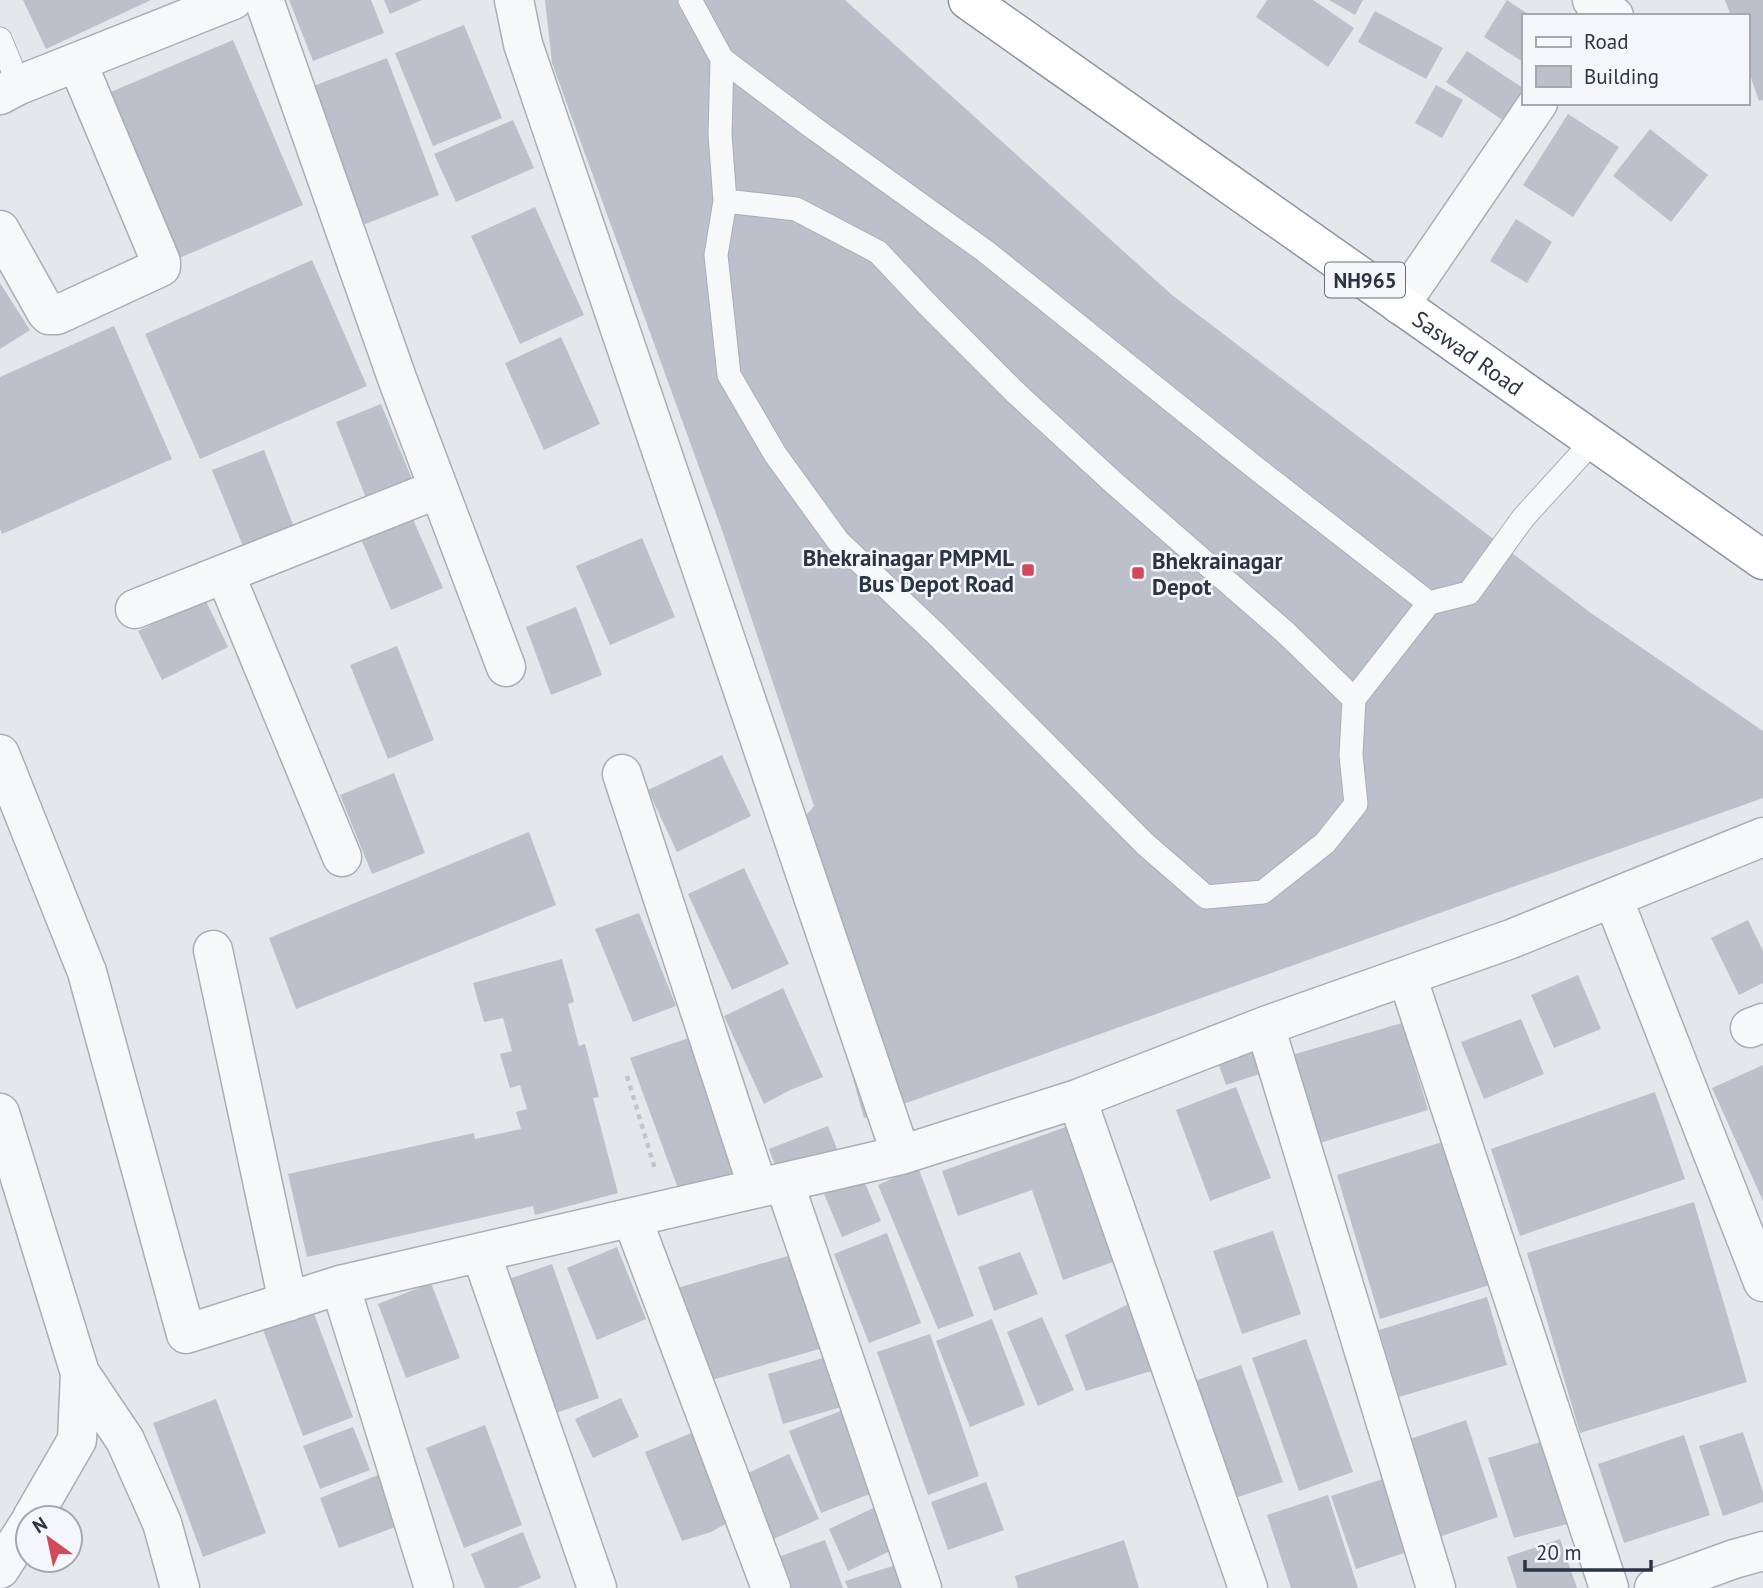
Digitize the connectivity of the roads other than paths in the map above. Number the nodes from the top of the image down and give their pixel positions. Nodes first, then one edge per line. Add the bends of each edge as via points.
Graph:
1 (233, 0) edge
2 (264, 0) edge
3 (514, 0) edge
4 (690, 0) edge
5 (968, 0) edge
6 (0, 39) edge
7 (722, 59) junction
8 (77, 62) junction
9 (10, 90) edge
10 (1537, 105) edge
11 (725, 201) junction
12 (0, 230) edge
13 (1400, 304) junction
14 (1594, 440) junction
15 (438, 489) junction
16 (1763, 560) edge
17 (225, 574) junction
18 (1429, 603) junction
19 (135, 609) dead end
20 (506, 667) dead end
21 (1354, 699) junction
22 (0, 754) edge
23 (622, 774) dead end
24 (1763, 837) edge
25 (342, 857) dead end
26 (1613, 898) junction
27 (213, 950) dead end
28 (1406, 976) junction
29 (1265, 1026) junction
30 (1077, 1099) junction
31 (0, 1112) edge
32 (901, 1155) junction
33 (771, 1185) junction
34 (650, 1214) junction
35 (481, 1253) junction
36 (1763, 1282) edge
37 (340, 1286) junction
38 (288, 1301) junction
39 (80, 1373) junction
40 (40, 1504) edge
41 (14, 1547) edge
42 (1747, 1566) edge
43 (0, 1569) edge
44 (180, 1588) edge
45 (435, 1588) edge
46 (597, 1588) edge
47 (771, 1588) edge
48 (922, 1588) edge
49 (1248, 1588) edge
50 (1436, 1588) edge
51 (1609, 1588) edge
52 (1654, 1588) edge

1 - 8 street
2 - 15 street
3 - 32 street via 523,44
4 - 7 lane
5 - 13 highway, Saswad Road / NH965
6 - 9 lane
7 - 11 lane via 720,135
7 - 18 lane via 985,251
8 - 9 street
8 - 12 street via 161,267 57,316 49,315
10 - 13 street
11 - 21 lane via 796,209 878,252 1017,394
11 - 21 lane via 716,255 729,375 775,454 838,541 1145,844 1206,897 1263,892 1325,843 1356,804 1351,755
13 - 14 highway, Saswad Road / NH965
14 - 16 highway, Saswad Road / NH965
14 - 18 lane via 1523,518 1469,593
15 - 17 street
15 - 20 street
17 - 19 street
17 - 25 street
18 - 21 lane
22 - 38 street via 87,972 186,1334
23 - 33 street
24 - 26 street
26 - 28 street
26 - 36 street
27 - 38 street
28 - 29 street
28 - 51 street
29 - 30 street
29 - 50 street
30 - 32 street
30 - 49 street
31 - 39 street
32 - 33 street
33 - 34 street
33 - 48 street
34 - 35 street
34 - 47 street
35 - 37 street
35 - 46 street
37 - 38 street
37 - 45 street
39 - 40 street via 77,1440
39 - 44 street via 125,1440 162,1523
41 - 43 street
42 - 52 street

